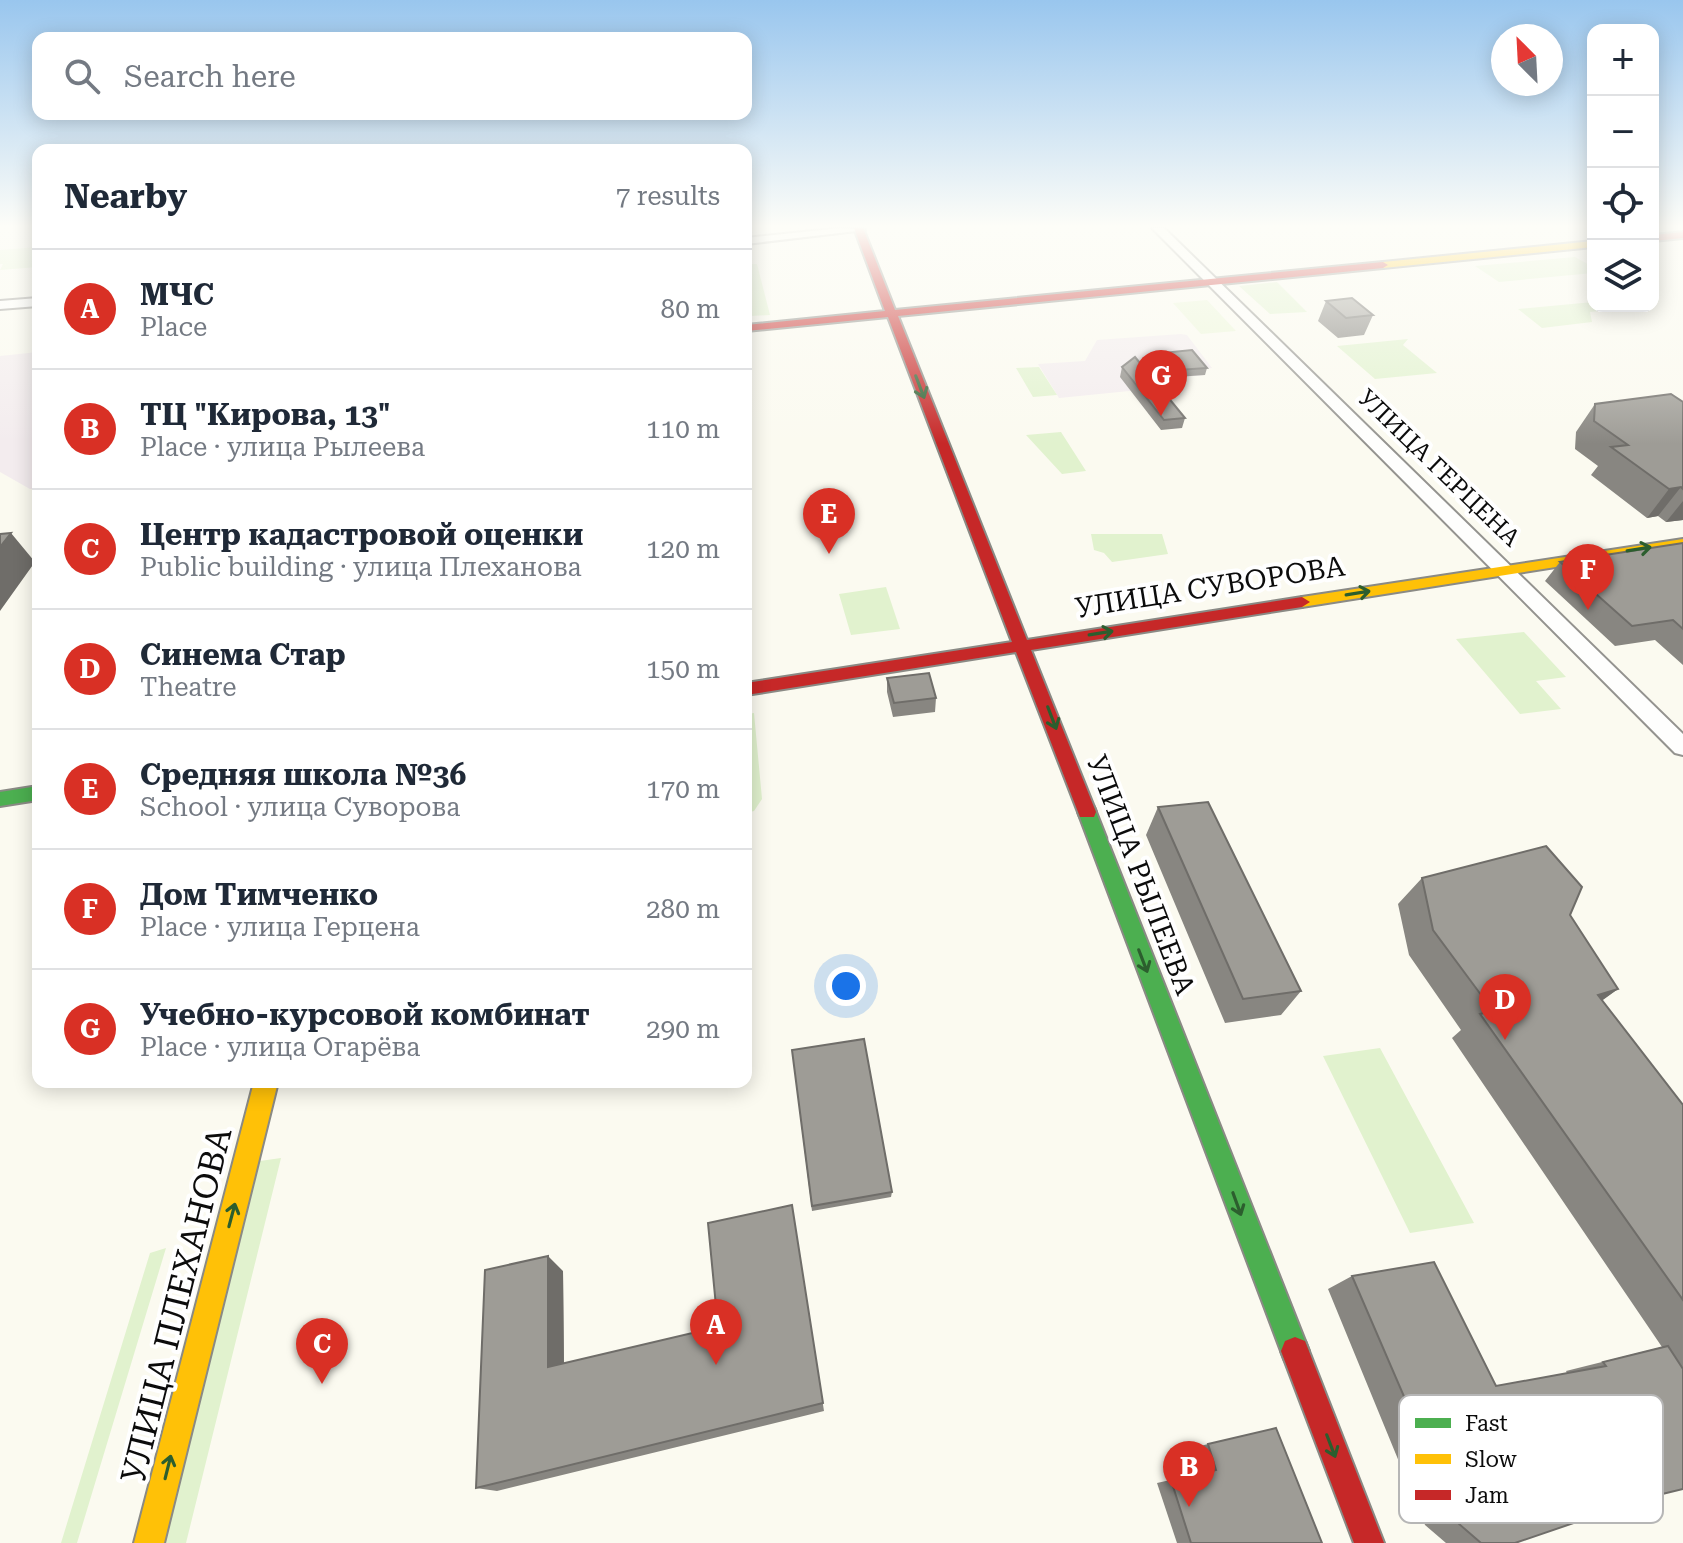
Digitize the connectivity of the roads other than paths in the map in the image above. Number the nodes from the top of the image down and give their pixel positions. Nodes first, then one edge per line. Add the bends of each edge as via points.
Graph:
1 (886, 300) edge
2 (1036, 300) edge
3 (1230, 300) edge
4 (32, 302) edge
5 (0, 305) edge
6 (891, 314) junction
7 (752, 327) edge
8 (1683, 543) edge
9 (1506, 570) junction
10 (1024, 645) junction
11 (752, 688) edge
12 (1683, 747) edge
13 (32, 794) edge
14 (0, 799) edge
15 (264, 1088) edge
16 (149, 1543) edge
17 (1369, 1543) edge

1 - 6 street, УЛИЦА РЫЛЕЕВА
2 - 6 street
3 - 9 street, УЛИЦА ГЕРЦЕНА
4 - 5 street
6 - 7 street
6 -> 10 street, УЛИЦА РЫЛЕЕВА
9 -> 8 street, УЛИЦА СУВОРОВА
10 -> 9 street, УЛИЦА СУВОРОВА
9 - 12 street, УЛИЦА ГЕРЦЕНА
10 - 11 street, УЛИЦА СУВОРОВА
10 -> 17 street, УЛИЦА РЫЛЕЕВА
13 - 14 street
16 -> 15 street, УЛИЦА ПЛЕХАНОВА

